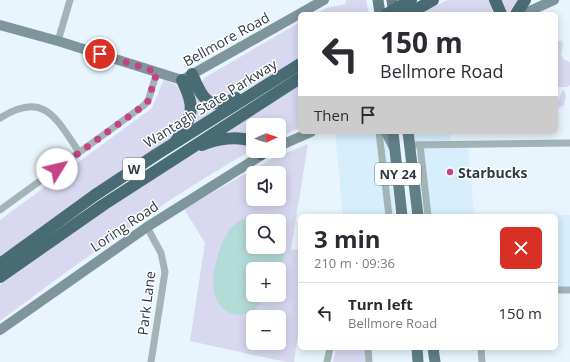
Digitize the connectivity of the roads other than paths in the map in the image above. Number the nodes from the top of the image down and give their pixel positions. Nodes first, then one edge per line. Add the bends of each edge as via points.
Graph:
1 (70, 0) edge
2 (322, 0) edge
3 (392, 0) edge
4 (411, 0) edge
5 (433, 0) edge
6 (494, 0) edge
7 (525, 0) edge
8 (554, 0) edge
9 (301, 12) edge
10 (390, 12) edge
11 (394, 12) edge
12 (412, 12) edge
13 (494, 12) edge
14 (499, 12) edge
15 (517, 12) edge
16 (527, 12) edge
17 (298, 14) edge
18 (0, 25) edge
19 (58, 41) junction
20 (298, 65) edge
21 (157, 72) junction
22 (187, 77) junction
23 (298, 79) edge
24 (273, 80) junction
25 (0, 118) edge
26 (306, 134) edge
27 (379, 134) edge
28 (387, 134) edge
29 (393, 134) edge
30 (409, 134) edge
31 (246, 138) edge
32 (286, 143) edge
33 (570, 143) edge
34 (173, 144) junction
35 (415, 145) junction
36 (395, 151) junction
37 (79, 152) junction
38 (178, 156) junction
39 (254, 158) edge
40 (0, 210) edge
41 (389, 214) edge
42 (402, 214) edge
43 (418, 214) edge
44 (428, 214) edge
45 (147, 227) junction
46 (0, 264) edge
47 (0, 277) edge
48 (558, 290) edge
49 (570, 290) edge
50 (0, 330) edge
51 (330, 350) edge
52 (368, 350) edge
53 (417, 350) edge
54 (433, 350) edge
55 (481, 350) edge
56 (151, 362) edge
57 (327, 362) edge
58 (369, 362) edge
59 (418, 362) edge
60 (435, 362) edge
61 (482, 362) edge

1 - 19 street
2 - 9 street, Bellmore Road
3 - 11 main road
4 - 10 highway
5 - 12 highway
6 - 13 highway
6 - 14 highway
7 - 15 highway
8 - 16 street
17 - 22 street, Bellmore Road
18 - 19 street, Bellmore Road
19 - 21 street, Bellmore Road
20 - 24 highway, Wantagh State Parkway / W
21 - 22 street, Bellmore Road
21 - 37 street via 148,101
22 - 24 highway via 206,101 212,103 226,103
22 - 34 highway via 191,110 187,124
23 - 38 highway, Wantagh State Parkway / W
24 - 34 highway, Wantagh State Parkway / W
25 - 37 street via 22,106 45,110 60,124
26 - 32 street
27 - 41 street
28 - 36 street
29 - 36 main road, NY 24
30 - 35 main road, NY 24
31 - 38 highway via 211,141
33 - 35 street
34 - 46 highway, Wantagh State Parkway / W via 95,195
35 - 43 main road, NY 24
35 - 44 street
36 - 42 main road, NY 24
37 - 40 street
38 - 47 highway, Wantagh State Parkway / W via 103,204
39 - 45 street, Loring Road
45 - 50 street, Loring Road
45 - 56 street, Park Lane via 161,254 165,272
48 - 49 street
51 - 57 street
52 - 58 street
53 - 59 main road
54 - 60 main road
55 - 61 street

